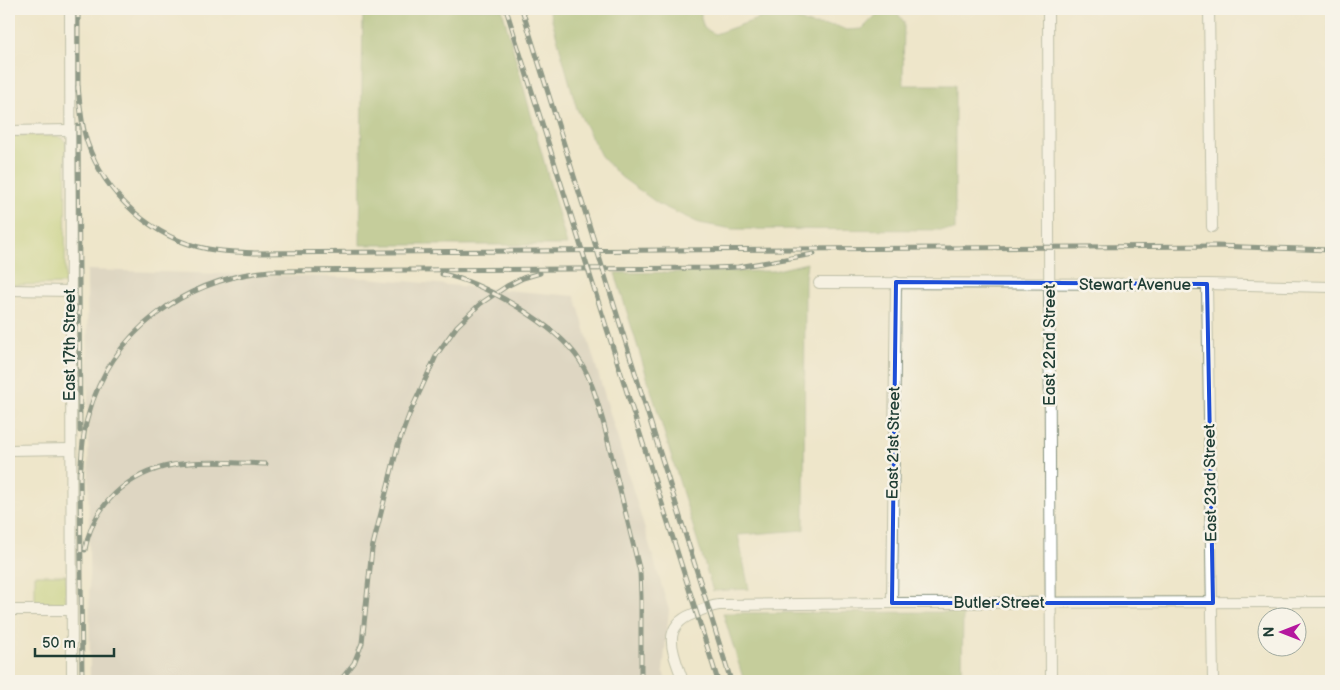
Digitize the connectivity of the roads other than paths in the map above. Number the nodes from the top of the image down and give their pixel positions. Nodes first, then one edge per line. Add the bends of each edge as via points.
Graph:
1 (70, 9) edge
2 (1048, 9) edge
3 (1209, 9) edge
4 (69, 130) junction
5 (9, 131) edge
6 (1212, 227) dead end
7 (896, 282) junction
8 (819, 283) dead end
9 (1208, 284) junction
10 (1049, 285) junction
11 (1331, 287) edge
12 (9, 290) edge
13 (70, 290) junction
14 (9, 450) edge
15 (71, 450) junction
16 (1331, 602) edge
17 (892, 603) junction
18 (1051, 603) junction
19 (1213, 603) junction
20 (9, 610) edge
21 (71, 610) junction
22 (72, 681) edge
23 (683, 681) edge
24 (1051, 681) edge
25 (1213, 681) edge

1 - 4 street, East 17th Street
2 - 10 street, East 22nd Street
3 - 6 street
4 - 5 street
4 - 13 street, East 17th Street
7 - 8 street, Stewart Avenue
7 - 10 street, Stewart Avenue
7 - 17 street, East 21st Street
9 - 10 street, Stewart Avenue
9 - 11 street, Stewart Avenue
9 - 19 street, East 23rd Street
10 - 18 street, East 22nd Street
12 - 13 street
13 - 15 street, East 17th Street
14 - 15 street
15 - 21 street, East 17th Street
16 - 19 street, Butler Street
17 - 18 street, Butler Street
17 - 23 street, Butler Street via 712,606 685,617 673,629 672,644
18 - 19 street, Butler Street
18 - 24 street, East 22nd Street
19 - 25 street, East 23rd Street
20 - 21 street
21 - 22 street, East 17th Street

